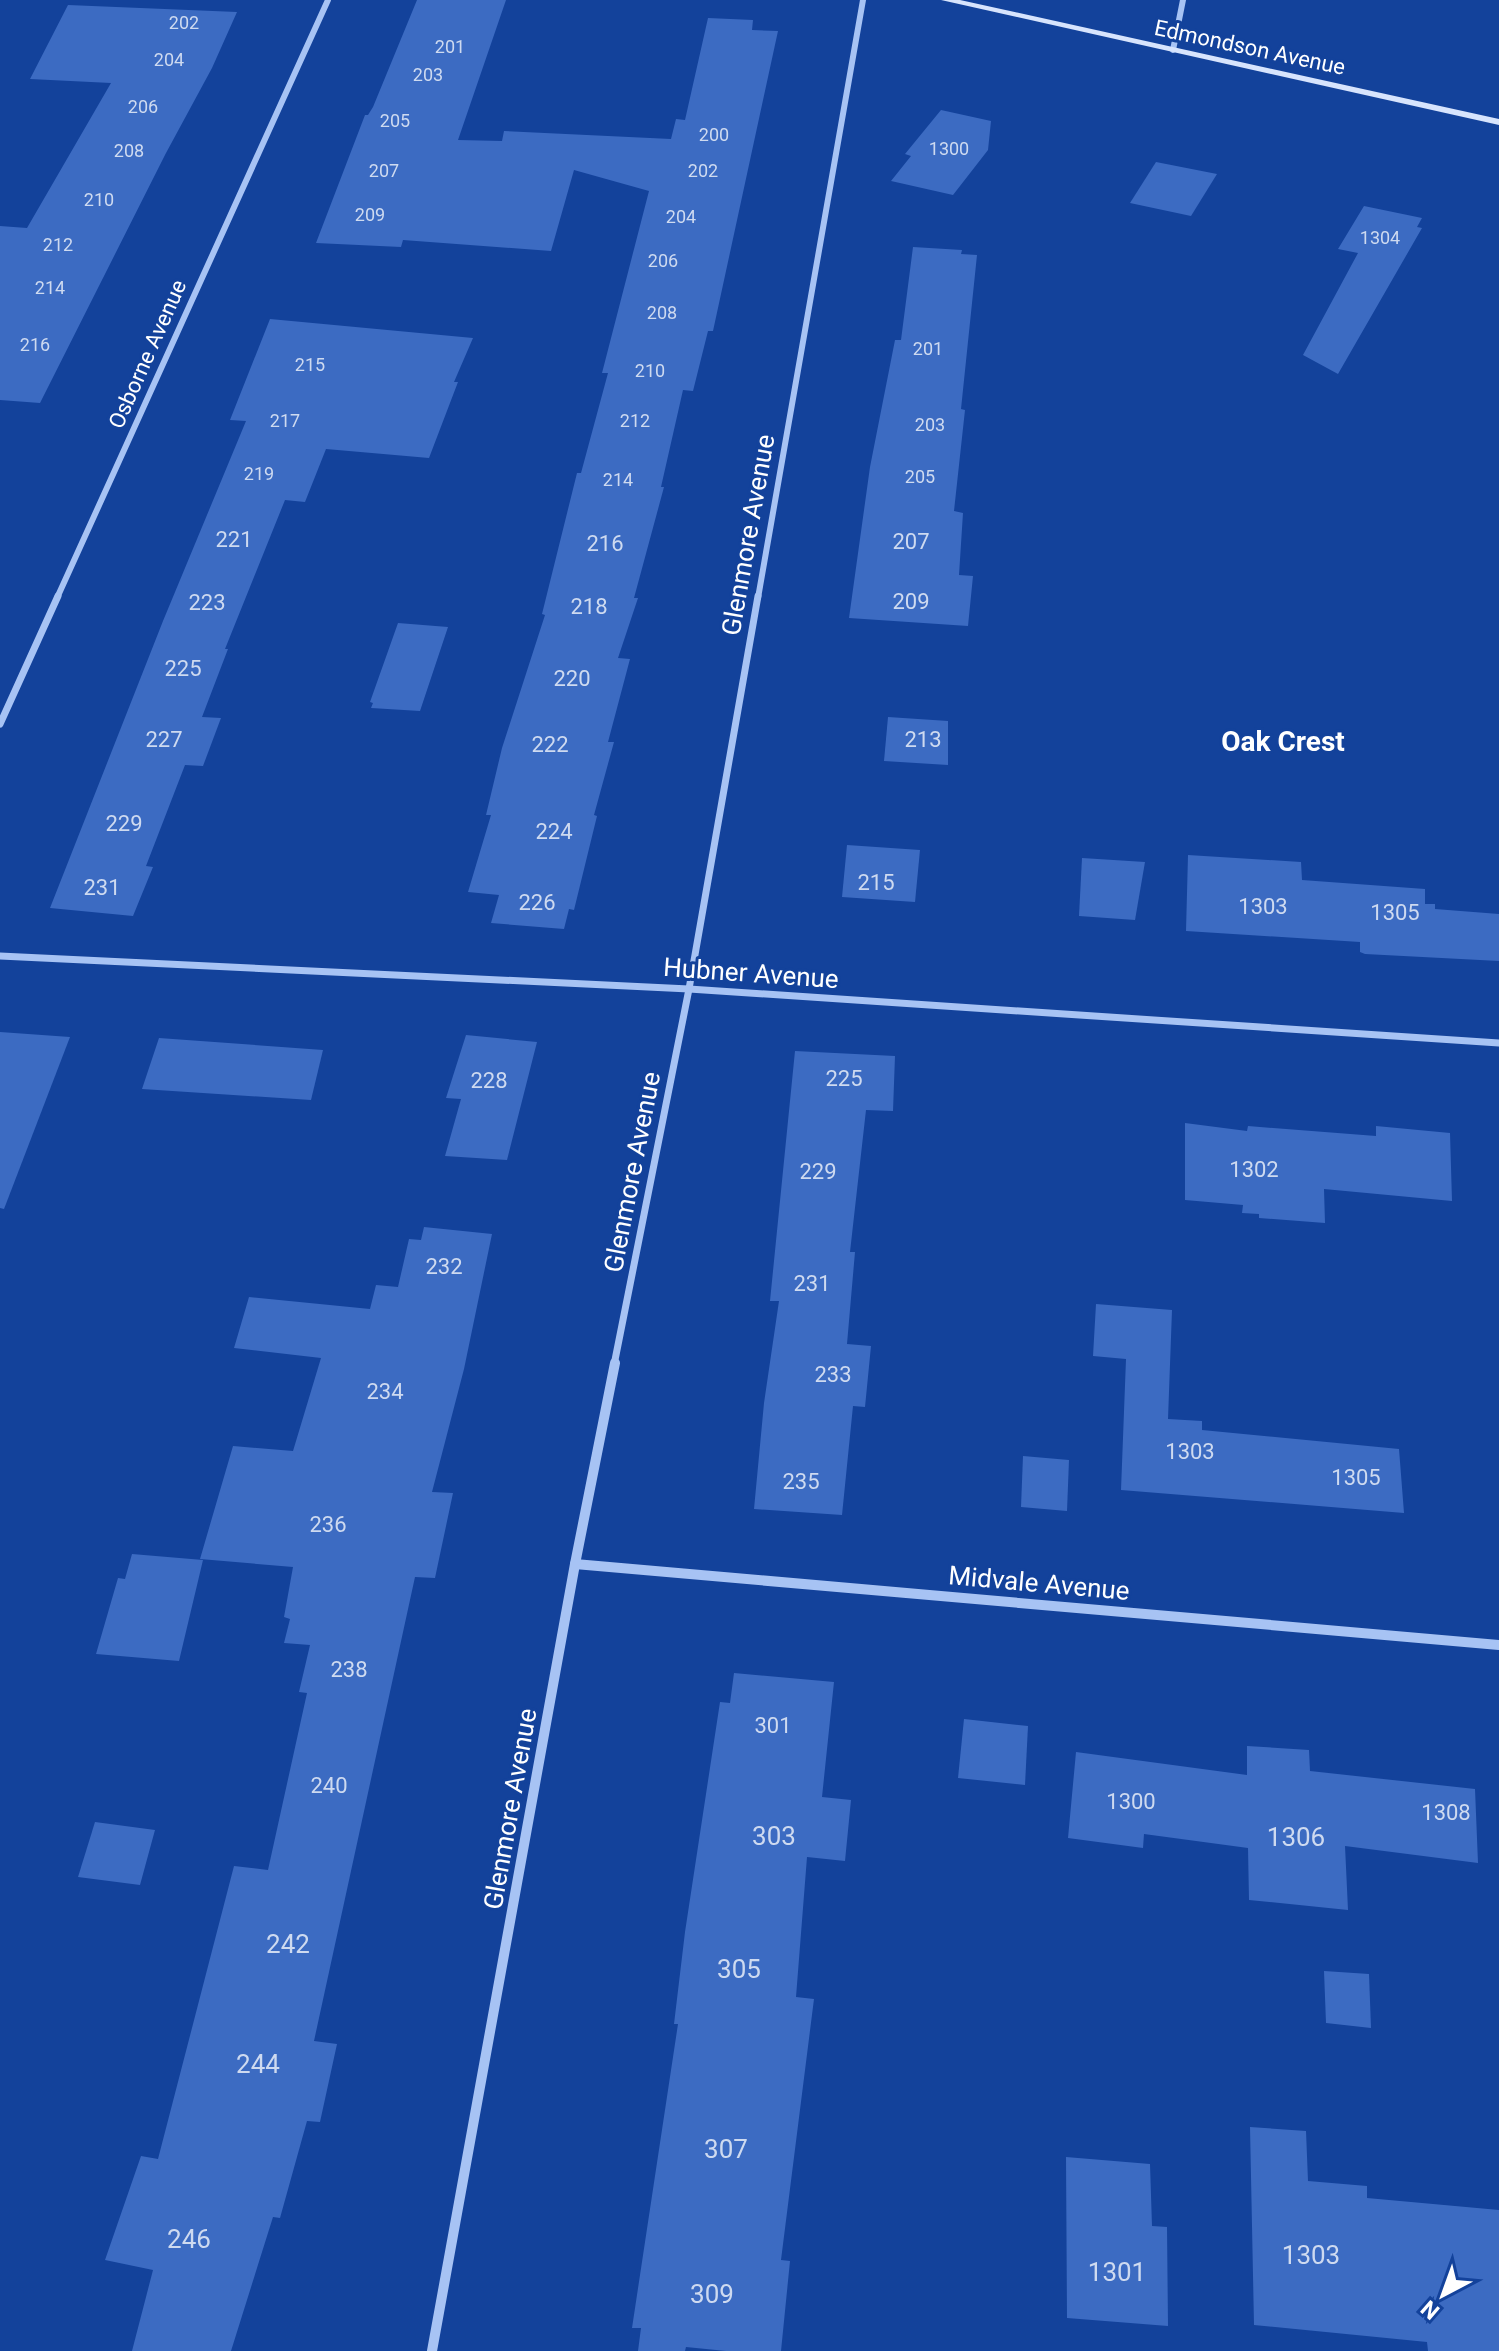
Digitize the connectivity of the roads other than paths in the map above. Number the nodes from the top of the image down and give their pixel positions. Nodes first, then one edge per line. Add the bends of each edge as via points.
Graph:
1 (328, 0) edge
2 (863, 0) edge
3 (946, 0) edge
4 (1183, 0) edge
5 (1173, 50) junction
6 (1499, 122) edge
7 (0, 724) edge
8 (0, 956) edge
9 (689, 989) junction
10 (1499, 1043) edge
11 (575, 1564) junction
12 (1499, 1645) edge
13 (432, 2351) edge

1 - 7 street, Osborne Avenue
2 - 9 street, Glenmore Avenue
3 - 5 main road, Edmondson Avenue
4 - 5 street
5 - 6 main road, Edmondson Avenue
8 - 9 street, Hubner Avenue
9 - 10 street, Hubner Avenue
9 - 11 street, Glenmore Avenue
11 - 12 street, Midvale Avenue
11 - 13 street, Glenmore Avenue

